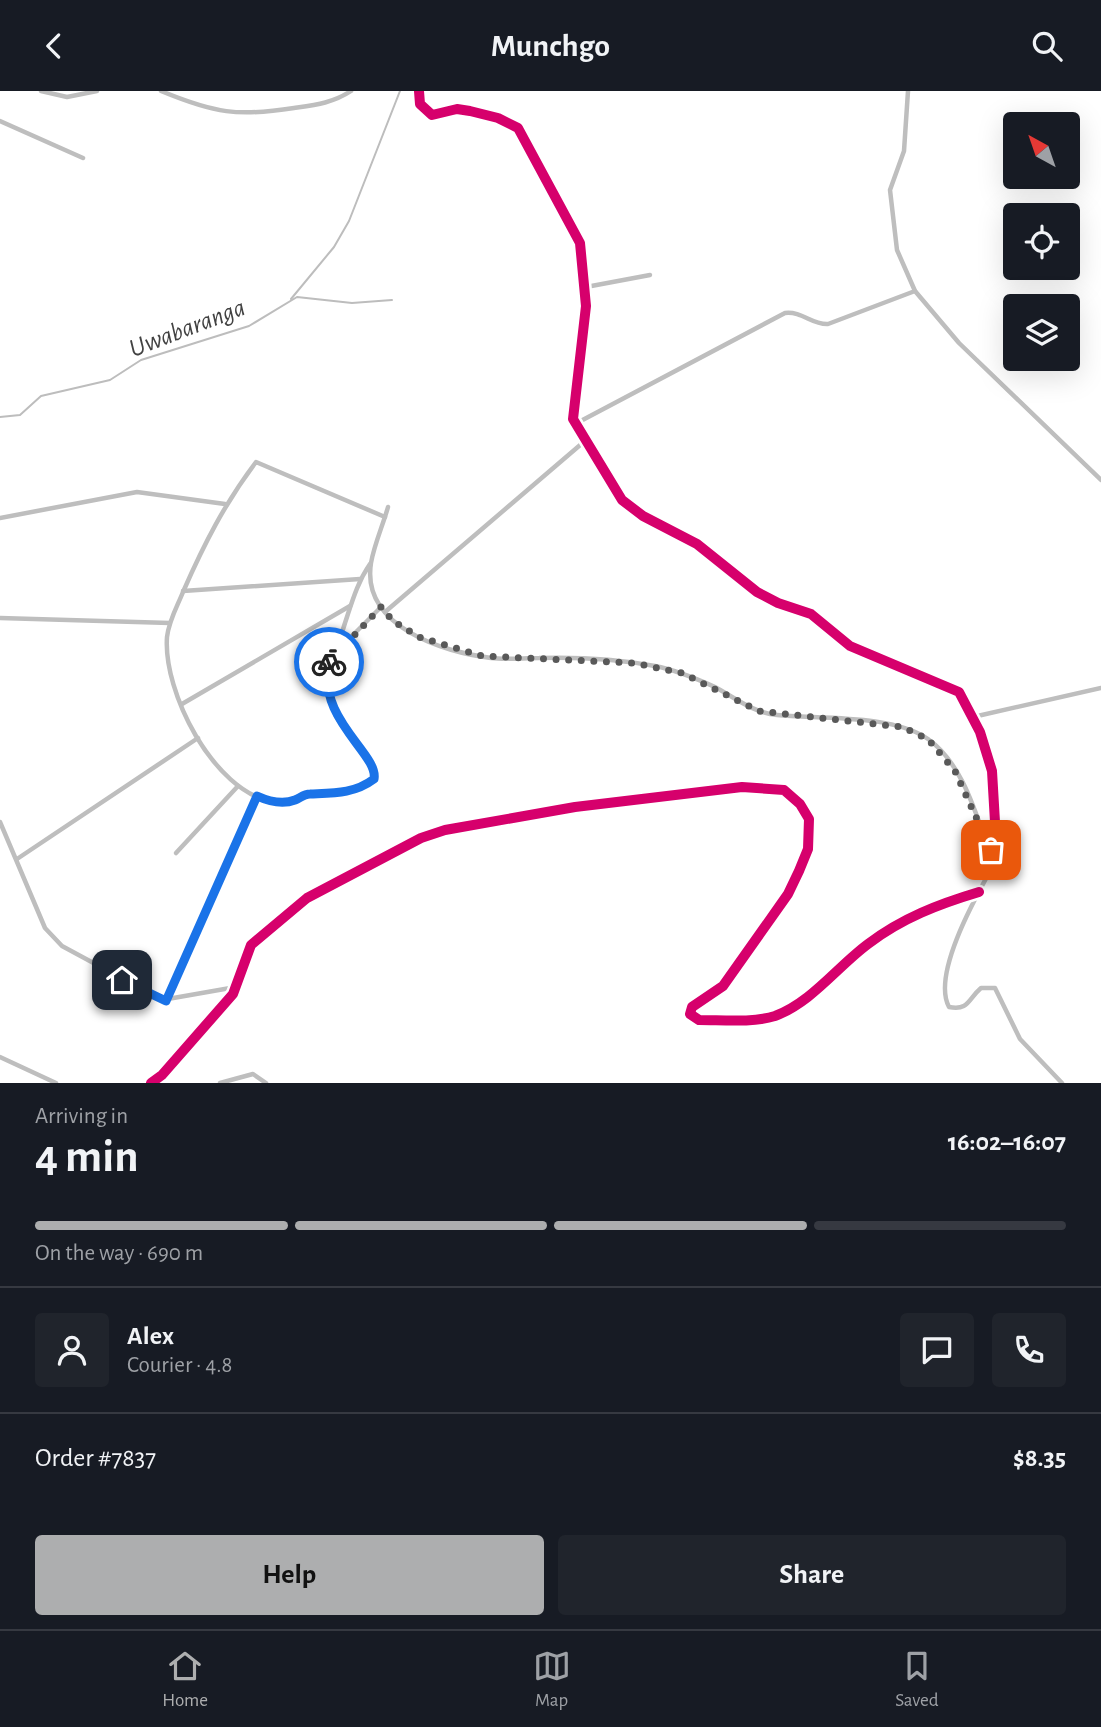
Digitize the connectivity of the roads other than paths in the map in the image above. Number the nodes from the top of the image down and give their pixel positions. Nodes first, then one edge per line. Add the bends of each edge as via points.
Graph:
1 (41, 91) edge
2 (96, 91) edge
3 (161, 91) edge
4 (351, 91) edge
5 (419, 91) edge
6 (908, 91) edge
7 (0, 121) edge
8 (83, 158) dead end
9 (650, 275) dead end
10 (586, 287) junction
11 (915, 291) junction
12 (575, 424) junction
13 (586, 440) junction
14 (1101, 480) edge
15 (225, 504) junction
16 (388, 507) dead end
17 (385, 517) junction
18 (0, 518) edge
19 (370, 564) junction
20 (360, 579) junction
21 (183, 591) junction
22 (350, 606) junction
23 (383, 610) junction
24 (0, 618) edge
25 (170, 623) junction
26 (330, 658) junction
27 (1101, 688) edge
28 (182, 704) junction
29 (973, 717) junction
30 (198, 738) junction
31 (238, 786) junction
32 (257, 796) junction
33 (0, 822) edge
34 (176, 853) dead end
35 (17, 859) junction
36 (994, 864) junction
37 (979, 892) junction
38 (237, 987) junction
39 (166, 1001) junction
40 (0, 1057) edge
41 (57, 1083) edge
42 (151, 1083) edge
43 (220, 1083) edge
44 (266, 1083) edge
45 (1062, 1083) edge

1 - 2 street via 66,97
3 - 4 street via 219,111 261,115 317,105
5 - 10 street via 420,104 432,115 470,111 498,118 523,134 580,243
6 - 11 street via 904,152 890,190 897,250
7 - 8 street
9 - 10 street
10 - 12 street via 572,408
11 - 12 street via 828,324 785,313
11 - 14 street via 959,343
12 - 13 street
13 - 23 street
13 - 29 street via 629,507 697,544 757,591 811,614 850,646 956,690
15 - 17 street via 256,462
15 - 18 street via 137,492
15 - 21 street
16 - 17 street
17 - 19 street
19 - 20 street
19 - 23 street via 372,585
20 - 21 street
20 - 22 street
21 - 25 street
22 - 26 street
22 - 28 street
23 - 26 street
23 - 36 street via 419,637 482,656 634,663 682,673 759,711 902,727 928,739 955,771 988,839
24 - 25 street
25 - 28 street via 169,664
26 - 32 street via 327,683 335,714 373,767 374,779 358,788 332,795 308,794 289,802
27 - 29 street
28 - 30 street
29 - 36 street via 992,771 1000,845
30 - 31 street via 219,769
30 - 35 street
31 - 32 street
31 - 34 street
32 - 39 street
33 - 35 street
35 - 39 street via 43,925 55,941
36 - 37 street
37 - 38 street via 943,902 906,920 774,1016 699,1020 690,1014 692,1007 723,986 788,894 808,849 809,819 800,804 778,787 612,803 444,830 395,850 307,898 251,945
37 - 45 street via 957,938 948,971 948,1007 962,1008 981,988 995,988 1020,1039
38 - 39 street
38 - 42 street via 216,1017
40 - 41 street
43 - 44 street via 253,1074

